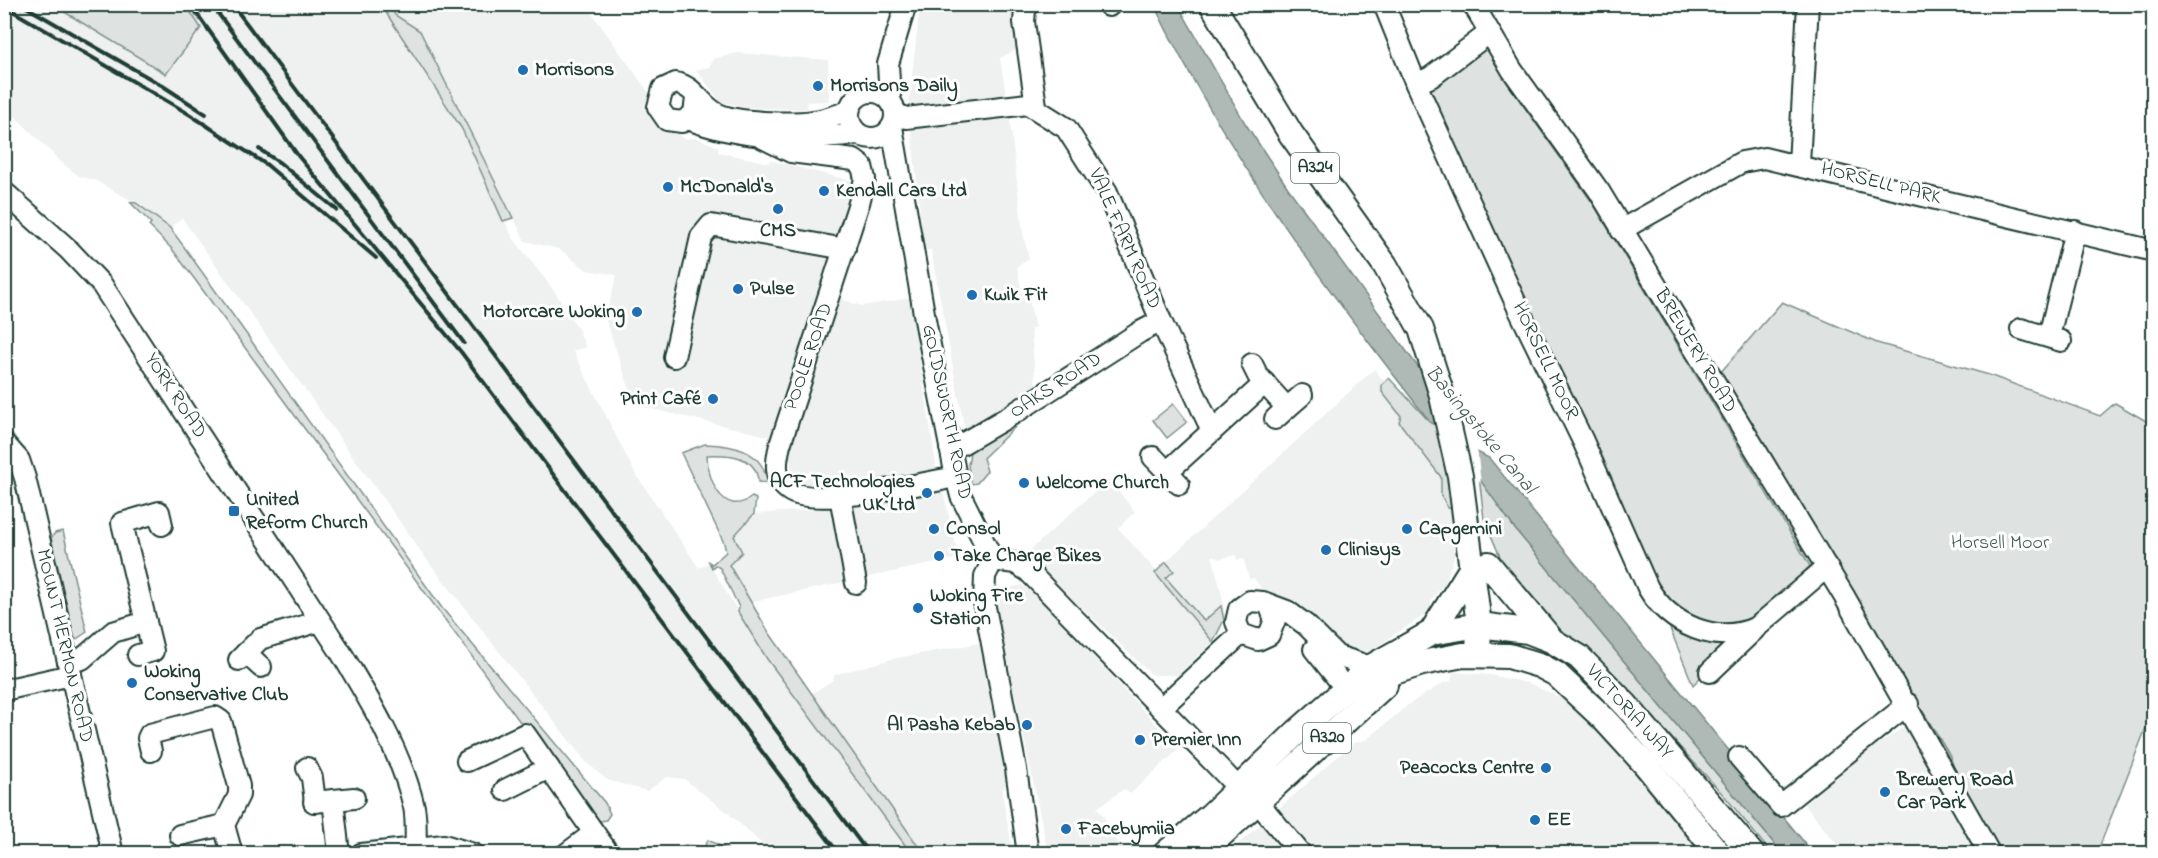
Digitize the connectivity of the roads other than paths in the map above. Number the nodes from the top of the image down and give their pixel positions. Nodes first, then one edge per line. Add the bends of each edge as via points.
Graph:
1 (906, 4) edge
2 (1029, 4) edge
3 (1212, 4) edge
4 (1384, 4) edge
5 (1473, 4) edge
6 (1808, 4) edge
7 (1489, 33) junction
8 (894, 45) junction
9 (1416, 84) junction
10 (862, 94) junction
11 (696, 98) junction
12 (1036, 106) junction
13 (849, 111) junction
14 (892, 113) junction
15 (688, 120) junction
16 (757, 135) junction
17 (863, 136) junction
18 (1799, 164) junction
19 (901, 177) junction
20 (4, 192) edge
21 (1622, 230) junction
22 (2075, 231) junction
23 (846, 249) junction
24 (2154, 251) edge
25 (1161, 321) junction
26 (2038, 336) dead end
27 (1424, 340) junction
28 (674, 357) dead end
29 (1252, 364) dead end
30 (1265, 383) junction
31 (1288, 407) dead end
32 (1212, 431) junction
33 (4, 443) edge
34 (950, 448) junction
35 (1153, 457) dead end
36 (956, 477) junction
37 (840, 496) junction
38 (1469, 501) junction
39 (162, 525) dead end
40 (993, 560) junction
41 (1480, 566) junction
42 (1827, 567) junction
43 (856, 583) dead end
44 (1273, 616) junction
45 (320, 621) junction
46 (146, 622) junction
47 (1488, 625) junction
48 (1757, 627) junction
49 (1431, 633) junction
50 (1241, 634) junction
51 (1551, 640) junction
52 (138, 655) dead end
53 (1487, 655) junction
54 (261, 667) dead end
55 (1371, 667) junction
56 (69, 669) junction
57 (1406, 670) junction
58 (1710, 672) dead end
59 (1346, 689) junction
60 (4, 690) edge
61 (1908, 704) junction
62 (1161, 708) junction
63 (151, 751) dead end
64 (1739, 757) dead end
65 (467, 761) dead end
66 (307, 768) dead end
67 (549, 768) junction
68 (505, 790) dead end
69 (354, 798) dead end
70 (320, 801) junction
71 (1248, 806) junction
72 (224, 825) junction
73 (594, 833) junction
74 (180, 835) dead end
75 (416, 850) edge
76 (113, 854) edge
77 (232, 854) edge
78 (339, 854) edge
79 (361, 854) edge
80 (473, 854) edge
81 (566, 854) edge
82 (609, 854) edge
83 (1028, 854) edge
84 (1165, 854) edge
85 (1197, 854) edge
86 (1301, 854) edge
87 (1719, 854) edge
88 (1752, 854) edge
89 (1990, 854) edge

1 - 8 street, GOLDSWORTH ROAD
2 - 12 street via 1024,22
3 - 27 main road, A324 via 1291,134 1385,265
4 - 9 street, HORSELL MOOR
5 - 7 street, BREWERY ROAD
6 - 18 street
7 - 9 street
7 - 21 street, BREWERY ROAD
8 - 10 street, GOLDSWORTH ROAD
8 - 14 street, GOLDSWORTH ROAD via 888,64
9 - 48 street, HORSELL MOOR via 1655,599 1670,616 1695,628 1732,635
10 - 13 street
10 - 14 street via 877,92
11 - 13 street via 712,111 732,118 811,122
11 - 15 street via 696,108
11 - 15 street via 690,88 676,83 659,95 658,107 664,118 674,122
12 - 14 street via 1019,103 906,118
12 - 25 street, VALE FARM ROAD via 1066,128 1099,176
13 - 17 street via 851,125
14 - 17 street via 883,136
14 - 19 street, GOLDSWORTH ROAD
15 - 16 street via 717,130
16 - 17 street
16 - 23 street, POOLE ROAD via 791,153 854,160 862,166 865,179
17 - 19 street, GOLDSWORTH ROAD
18 - 21 street, HORSELL PARK via 1764,158 1746,161
18 - 22 street, HORSELL PARK
19 - 34 street, GOLDSWORTH ROAD
20 - 45 street, YORK ROAD via 102,285
21 - 42 street, BREWERY ROAD
22 - 24 street, HORSELL PARK
22 - 26 street
23 - 28 street via 711,225 701,237
23 - 37 street, POOLE ROAD via 776,464 780,480 796,494 810,498
25 - 32 street, VALE FARM ROAD
25 - 34 street, OAKS ROAD via 1013,414
27 - 38 main road, A324
27 - 38 main road, A324 via 1434,341 1455,394
29 - 30 street
30 - 31 street
30 - 32 street
32 - 35 street via 1173,478
33 - 56 street, MOUNT HERMON ROAD via 19,460 25,477
34 - 36 street, GOLDSWORTH ROAD
36 - 37 street, POOLE ROAD
36 - 40 street, GOLDSWORTH ROAD via 961,496
37 - 43 street
38 - 41 main road, A324
39 - 46 street via 159,512 122,523
40 - 62 street via 1015,563 1028,571
40 - 83 street via 985,576 984,602
41 - 47 main road, A324
41 - 49 main road
41 - 51 main road
42 - 48 street, HORSELL MOOR
42 - 61 street, BREWERY ROAD
44 - 50 street via 1263,638
44 - 50 street via 1257,600 1244,604 1237,615
44 - 55 street via 1287,611 1337,656
44 - 59 street via 1294,628
45 - 54 street via 260,639 243,656
45 - 75 street, YORK ROAD via 372,704 395,755 414,807
46 - 52 street via 153,651
46 - 56 street via 114,632
47 - 49 main road, VICTORIA WAY / A320
47 - 51 main road, VICTORIA WAY / A320 via 1520,629
47 - 53 main road, A324
48 - 58 street, HORSELL MOOR
49 - 55 main road, VICTORIA WAY / A320
50 - 62 street
51 - 88 main road, VICTORIA WAY / A320 via 1593,669
53 - 57 main road, VICTORIA WAY / A320 via 1446,658
53 - 87 main road, VICTORIA WAY / A320 via 1509,656 1556,674 1646,765
55 - 59 main road, VICTORIA WAY / A320
56 - 60 street
56 - 76 street, MOUNT HERMON ROAD
57 - 59 main road, VICTORIA WAY via 1388,674 1358,695
57 - 71 main road, VICTORIA WAY / A320
59 - 71 main road, VICTORIA WAY / A320
61 - 64 street via 1781,807
61 - 89 street, BREWERY ROAD
62 - 71 street via 1185,730
63 - 72 street via 150,734 215,717 221,721 239,786
65 - 67 street via 525,734
66 - 70 street
67 - 68 street
67 - 73 street
69 - 70 street
70 - 78 street
71 - 84 main road, A320
71 - 85 main road, A320
71 - 86 street
72 - 74 street
72 - 77 street
73 - 81 street
73 - 82 street
75 - 79 street
75 - 80 street via 444,845

